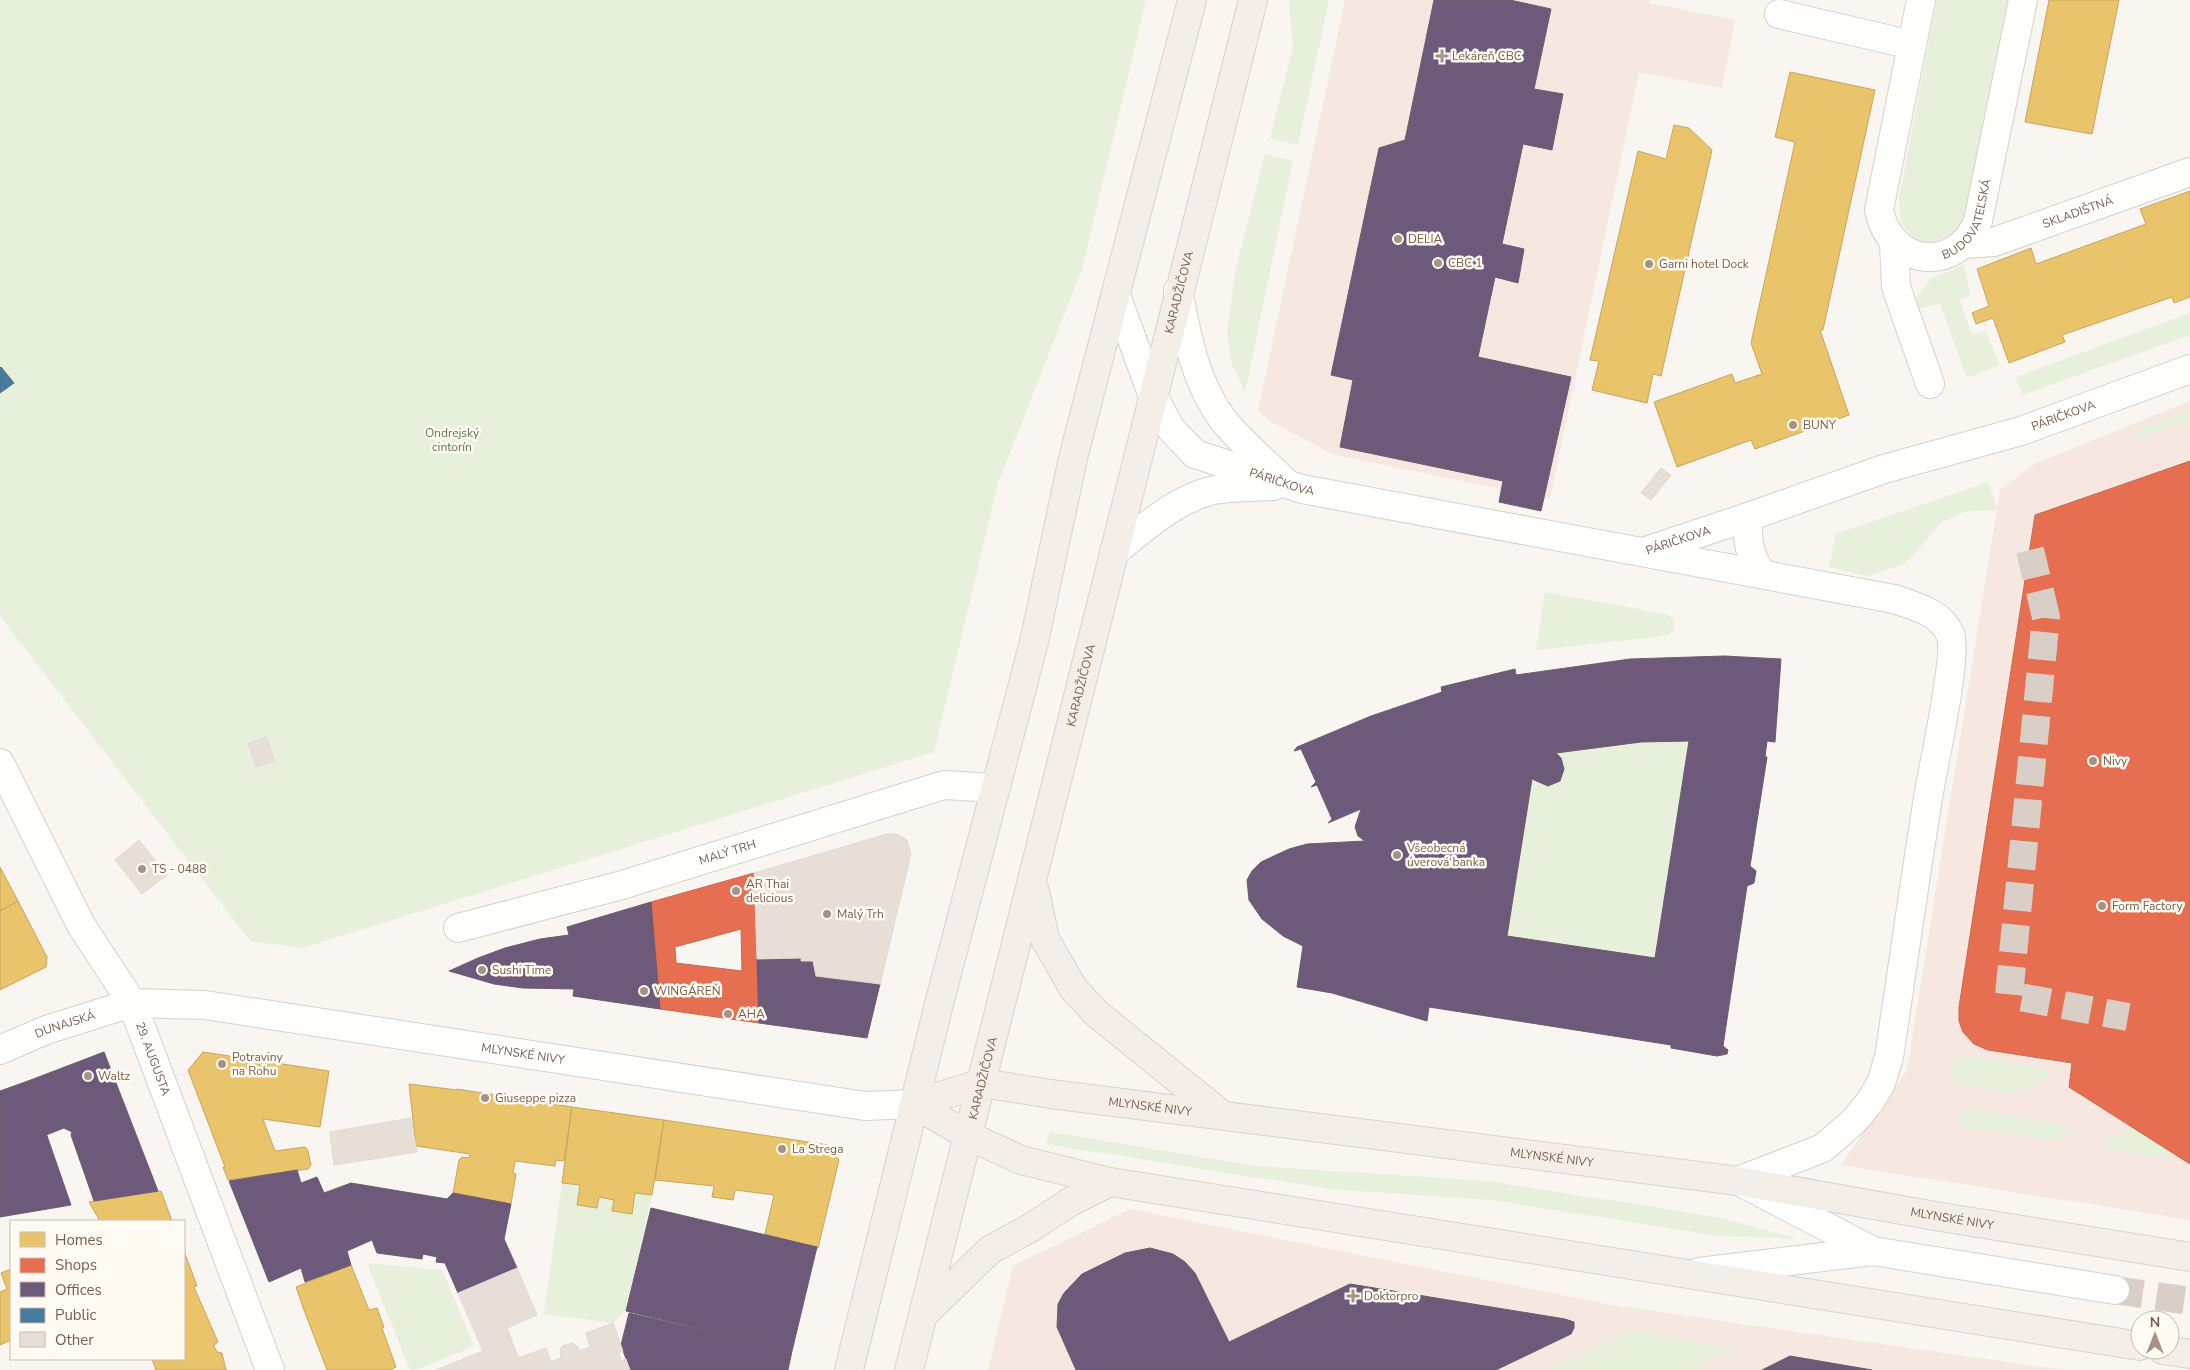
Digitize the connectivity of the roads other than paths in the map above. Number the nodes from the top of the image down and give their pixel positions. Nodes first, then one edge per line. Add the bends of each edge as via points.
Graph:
1 (1192, 0) edge
2 (1253, 0) edge
3 (1921, 0) edge
4 (2024, 0) edge
5 (1779, 14) dead end
6 (1912, 44) junction
7 (2190, 172) edge
8 (1894, 242) junction
9 (1963, 244) junction
10 (1178, 291) junction
11 (1116, 295) junction
12 (2190, 369) edge
13 (1930, 384) dead end
14 (1152, 394) junction
15 (1288, 485) junction
16 (1748, 517) junction
17 (1114, 552) junction
18 (1642, 552) junction
19 (1762, 574) junction
20 (0, 763) edge
21 (996, 788) junction
22 (1034, 882) junction
23 (458, 928) dead end
24 (132, 1003) junction
25 (0, 1050) edge
26 (982, 1083) junction
27 (914, 1104) junction
28 (1221, 1114) junction
29 (969, 1136) junction
30 (1738, 1181) junction
31 (1110, 1182) junction
32 (1873, 1251) junction
33 (2190, 1257) edge
34 (1685, 1274) junction
35 (2115, 1290) tunnel mouth
36 (923, 1315) junction
37 (2130, 1344) edge
38 (270, 1370) edge
39 (849, 1370) edge
40 (909, 1370) edge

1 - 11 main road
2 - 10 main road, KARADŽIČOVA
3 - 6 street
4 - 9 street, BUDOVATEĽSKÁ via 1978,221 1974,232
5 - 6 street
6 - 8 street via 1880,202 1882,223
7 - 9 street, SKLADIŠTNÁ via 1994,242
8 - 9 street, BUDOVATEĽSKÁ via 1906,252 1927,257 1946,255
8 - 13 street via 1896,287
10 - 14 main road, KARADŽIČOVA
10 - 15 street via 1190,351 1205,389 1224,421
11 - 14 street, PÁRIČKOVA
11 - 21 main road via 1073,458 1034,642
12 - 16 street, PÁRIČKOVA via 2021,431 1884,469
14 - 15 street, PÁRIČKOVA via 1171,429 1195,454
14 - 17 main road, KARADŽIČOVA
15 - 17 street via 1218,490 1198,496 1151,521
15 - 18 street, PÁRIČKOVA
16 - 18 street, PÁRIČKOVA
16 - 19 street via 1747,535 1752,560
17 - 22 main road, KARADŽIČOVA
18 - 19 street
19 - 30 street via 1894,599 1928,612 1951,635 1950,675 1889,1057 1881,1083 1854,1122 1823,1148
20 - 24 street, 29. AUGUSTA via 81,925
21 - 23 street, MALÝ TRH via 944,784 622,885
21 - 27 main road
22 - 26 main road, KARADŽIČOVA
22 - 28 main road via 1045,939 1074,988 1096,1013
24 - 25 street, DUNAJSKÁ via 46,1030
24 - 27 street, MLYNSKÉ NIVY via 205,1006 865,1106
24 - 38 street, 29. AUGUSTA
26 - 27 main road, MLYNSKÉ NIVY
26 - 28 main road, MLYNSKÉ NIVY
26 - 29 main road, KARADŽIČOVA
27 - 29 main road
27 - 39 main road
28 - 30 main road, MLYNSKÉ NIVY
29 - 31 main road via 1028,1163
29 - 36 main road, KARADŽIČOVA
30 - 32 street
30 - 33 main road, MLYNSKÉ NIVY
31 - 34 main road
31 - 36 main road via 990,1250
32 - 34 street
32 - 35 street
34 - 37 main road
36 - 40 main road, KARADŽIČOVA

